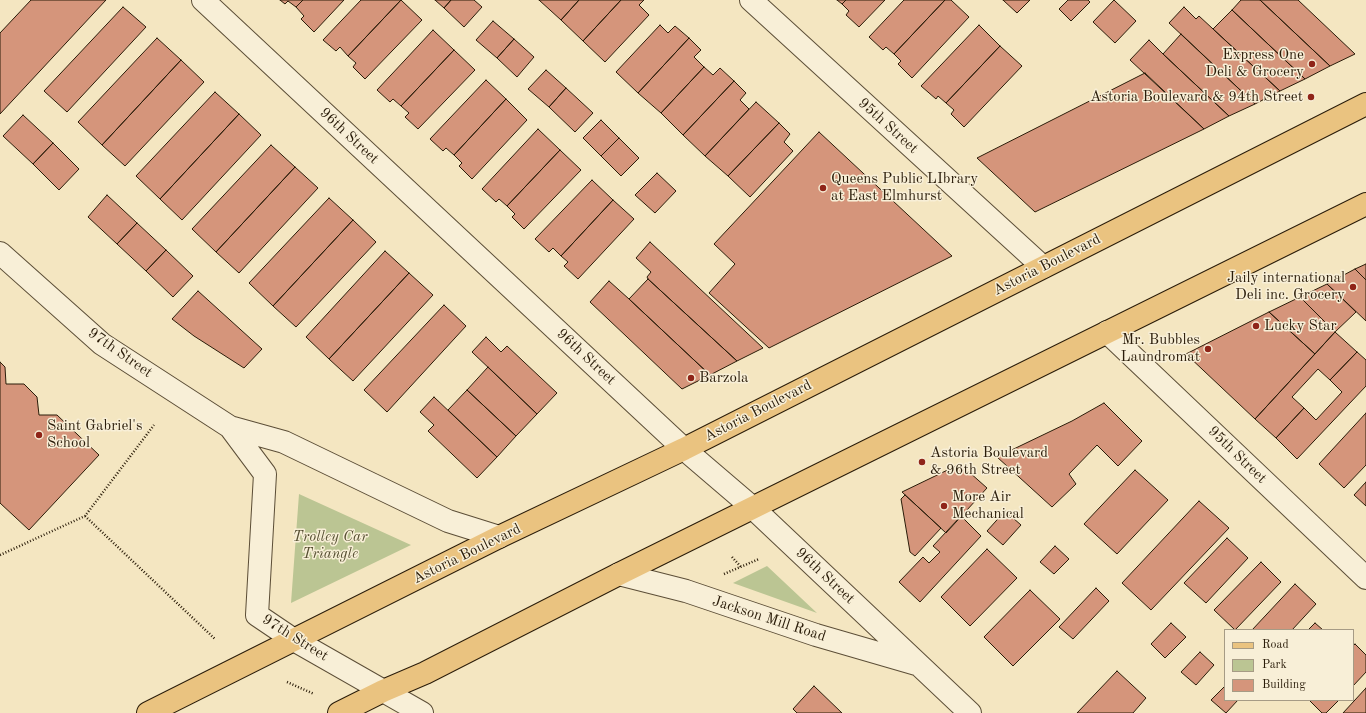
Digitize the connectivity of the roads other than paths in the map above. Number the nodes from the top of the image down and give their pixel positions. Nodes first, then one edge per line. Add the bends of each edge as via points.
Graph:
1 (203, 0) edge
2 (751, 0) edge
3 (1366, 104) edge
4 (1366, 204) edge
5 (0, 253) edge
6 (1043, 267) junction
7 (1107, 332) junction
8 (230, 427) junction
9 (684, 449) junction
10 (753, 508) junction
11 (499, 537) junction
12 (619, 574) junction
13 (1366, 578) edge
14 (294, 640) junction
15 (919, 665) junction
16 (383, 691) junction
17 (148, 713) edge
18 (339, 713) edge
19 (422, 713) edge
20 (970, 713) edge

1 - 9 street, 96th Street
2 - 6 street, 95th Street
3 - 6 main road, Astoria Boulevard
4 - 7 main road
5 - 8 street, 97th Street via 102,344
6 - 9 main road, Astoria Boulevard
7 - 10 main road
7 - 13 street, 95th Street
8 - 11 street, 97th Street via 284,442 448,521
8 - 14 street, 97th Street via 265,474 257,615
9 - 10 street, 96th Street
9 - 11 main road, Astoria Boulevard
10 - 12 main road
10 - 15 street, 96th Street
11 - 14 main road, Astoria Boulevard
12 - 15 street, Jackson Mill Road via 686,591 816,635
12 - 16 main road via 425,673
14 - 16 street, 97th Street
14 - 17 main road, Astoria Boulevard
15 - 20 street, 96th Street
16 - 18 main road
16 - 19 street, 97th Street

